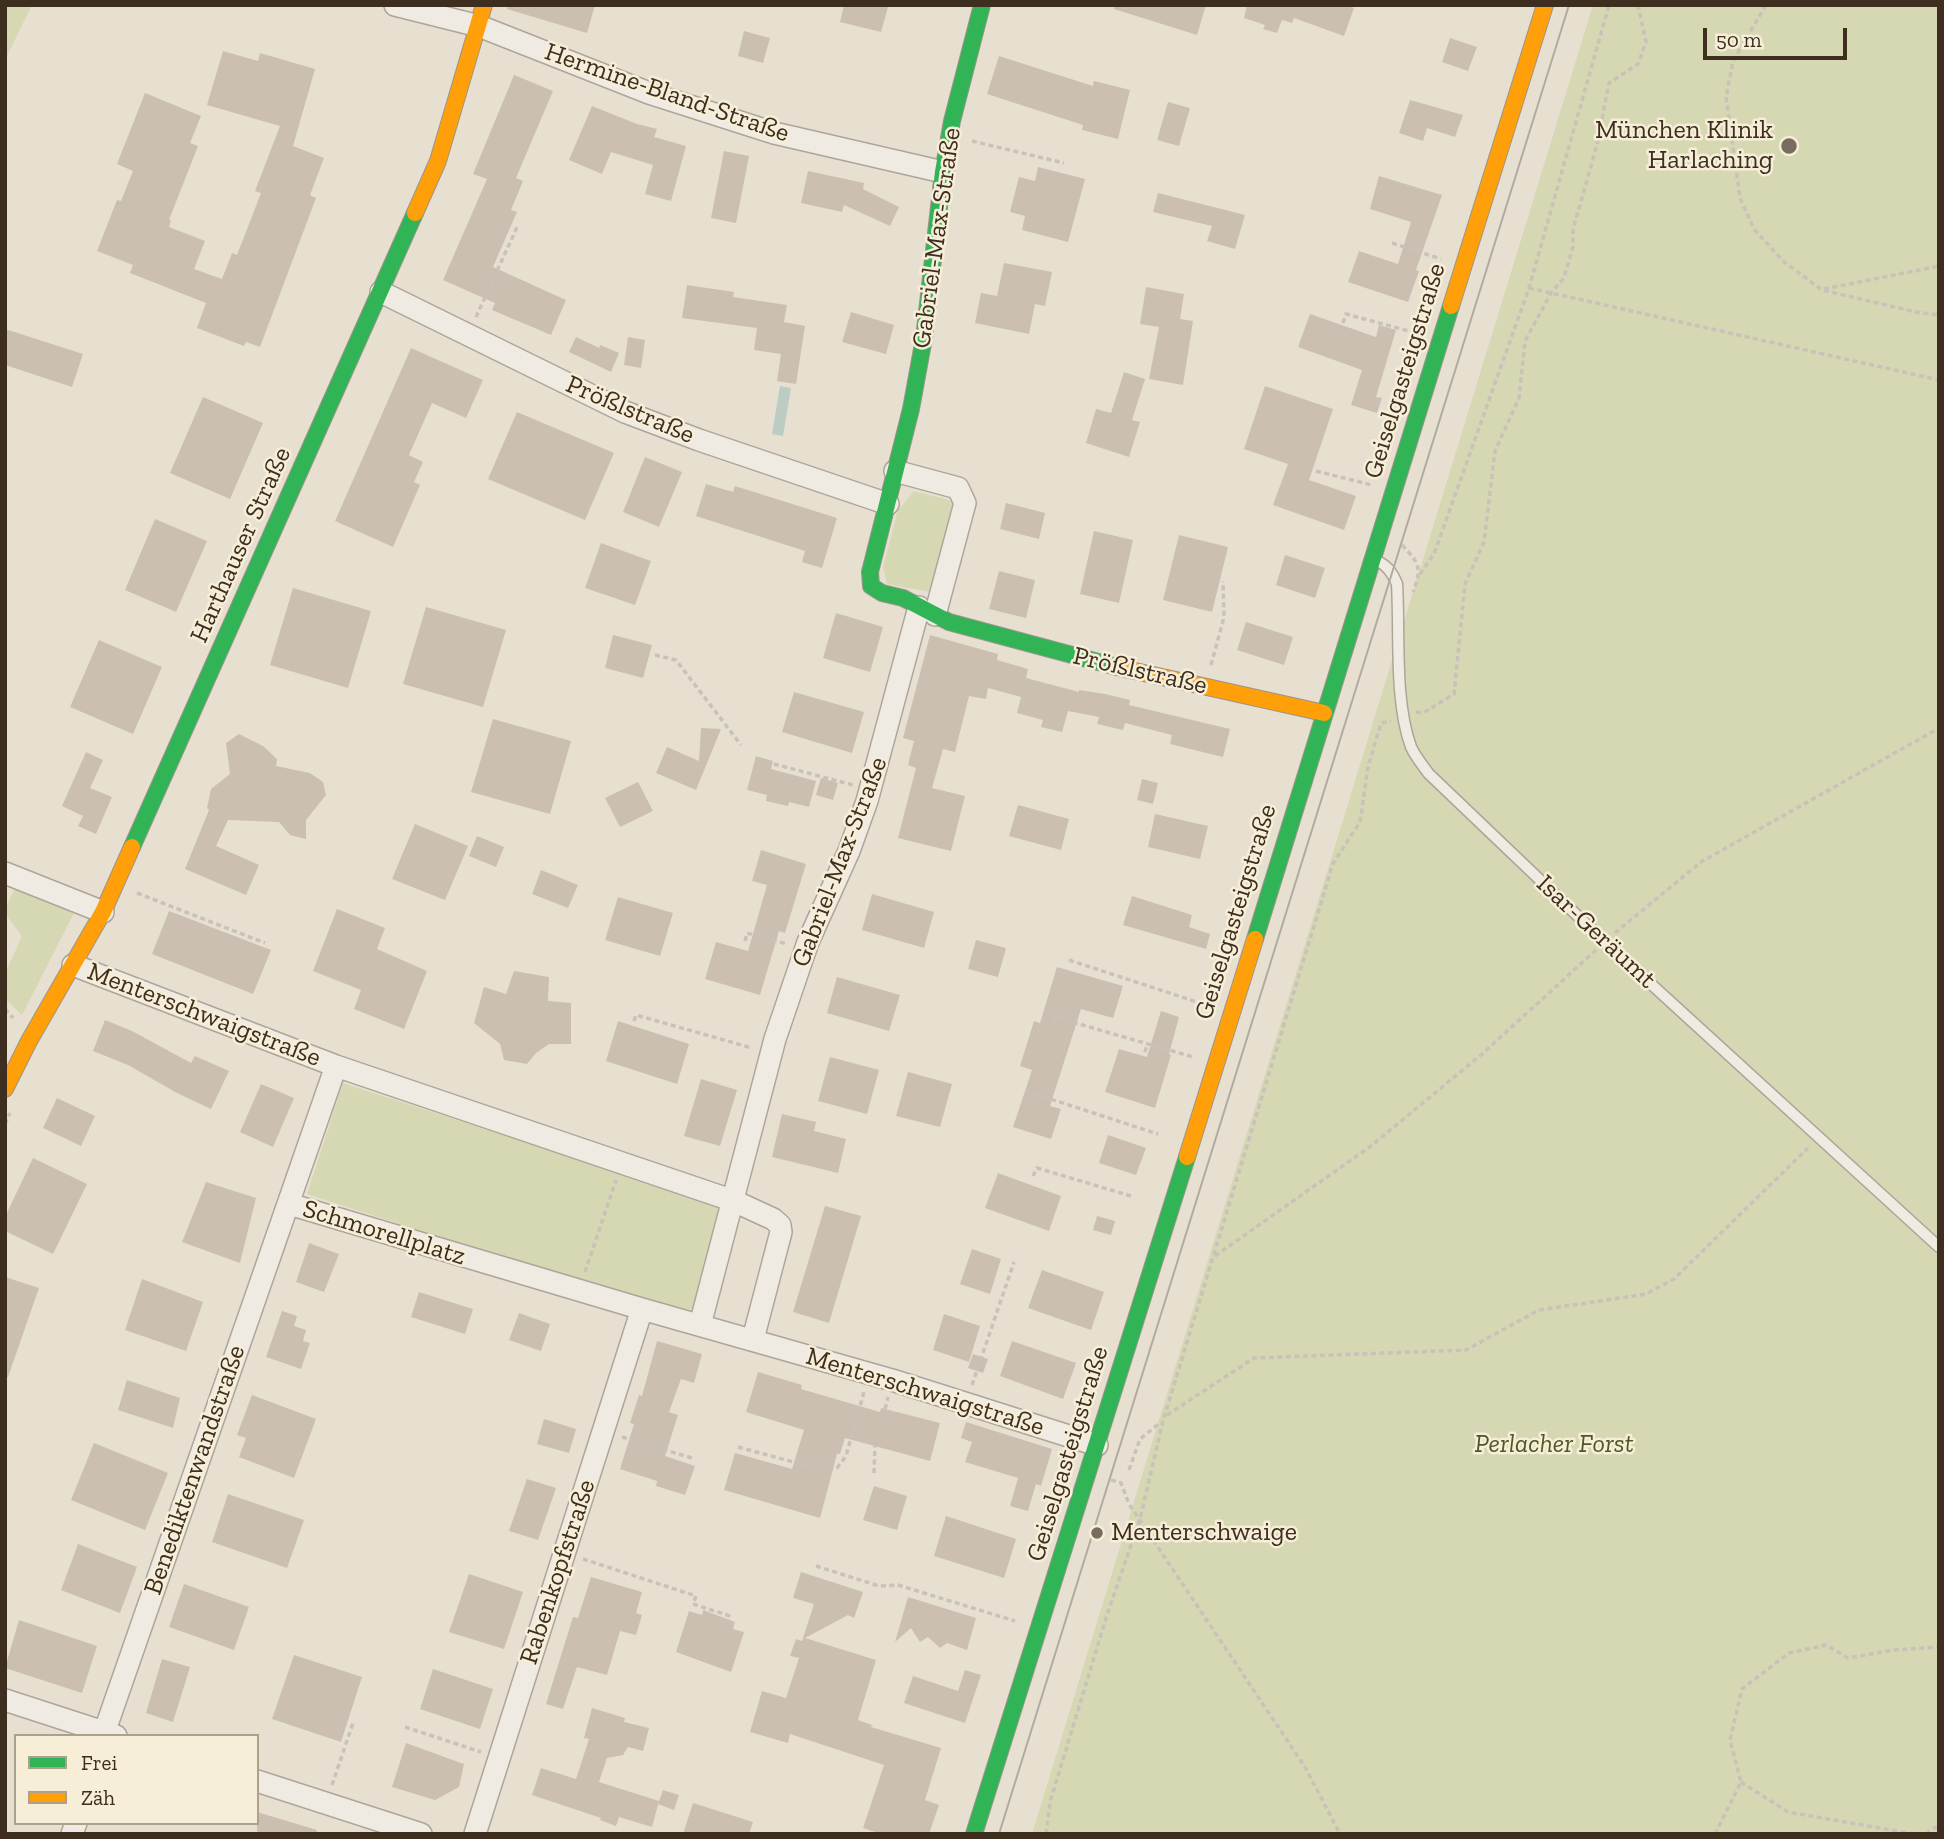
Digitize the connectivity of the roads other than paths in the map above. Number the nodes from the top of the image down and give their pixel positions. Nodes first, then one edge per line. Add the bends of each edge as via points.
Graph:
1 (395, 5) edge
2 (484, 5) edge
3 (982, 5) edge
4 (1545, 5) edge
5 (479, 26) junction
6 (943, 172) junction
7 (381, 292) junction
8 (895, 471) junction
9 (888, 504) junction
10 (1372, 559) junction
11 (927, 611) junction
12 (1324, 713) junction
13 (5, 873) edge
14 (103, 912) junction
15 (73, 965) junction
16 (336, 1066) junction
17 (5, 1088) edge
18 (734, 1201) junction
19 (289, 1204) junction
20 (1939, 1247) edge
21 (642, 1310) junction
22 (700, 1325) junction
23 (752, 1339) junction
24 (1097, 1445) junction
25 (5, 1700) edge
26 (104, 1734) edge
27 (107, 1734) edge
28 (259, 1782) edge
29 (421, 1834) edge
30 (475, 1834) edge
31 (974, 1834) edge

1 - 5 street, Hermine-Bland-Straße
2 - 5 street, Harthauser Straße
3 - 6 street, Gabriel-Max-Straße
4 - 10 street, Geiselgasteigstraße
5 - 6 street, Hermine-Bland-Straße via 706,112 774,133
5 - 7 street, Harthauser Straße via 438,161
6 - 8 street, Gabriel-Max-Straße via 925,338
7 - 9 street, Prößlstraße via 625,412
7 - 14 street, Harthauser Straße
8 - 9 street, Gabriel-Max-Straße
8 - 11 street, Gabriel-Max-Straße via 958,488 965,503
9 - 11 street, Gabriel-Max-Straße via 870,586
10 - 12 street, Geiselgasteigstraße
10 - 20 lane, Isar-Geräumt via 1384,563 1397,584 1404,711 1411,748 1429,774
11 - 12 street, Prößlstraße via 949,622 1097,662
11 - 18 street, Gabriel-Max-Straße via 849,851 806,948 771,1054
12 - 24 street, Geiselgasteigstraße
13 - 14 street
14 - 15 street, Harthauser Straße
15 - 16 street, Menterschwaigstraße
15 - 17 street, Harthauser Straße
16 - 18 street
16 - 19 street, Schmorellplatz
18 - 22 street
18 - 23 street via 780,1225
19 - 21 street, Schmorellplatz
19 - 27 street, Benediktenwandstraße
21 - 22 street, Schmorellplatz
21 - 30 street, Rabenkopfstraße
22 - 23 street, Schmorellplatz
23 - 24 street, Menterschwaigstraße
24 - 31 street, Geiselgasteigstraße
25 - 26 street
28 - 29 street

